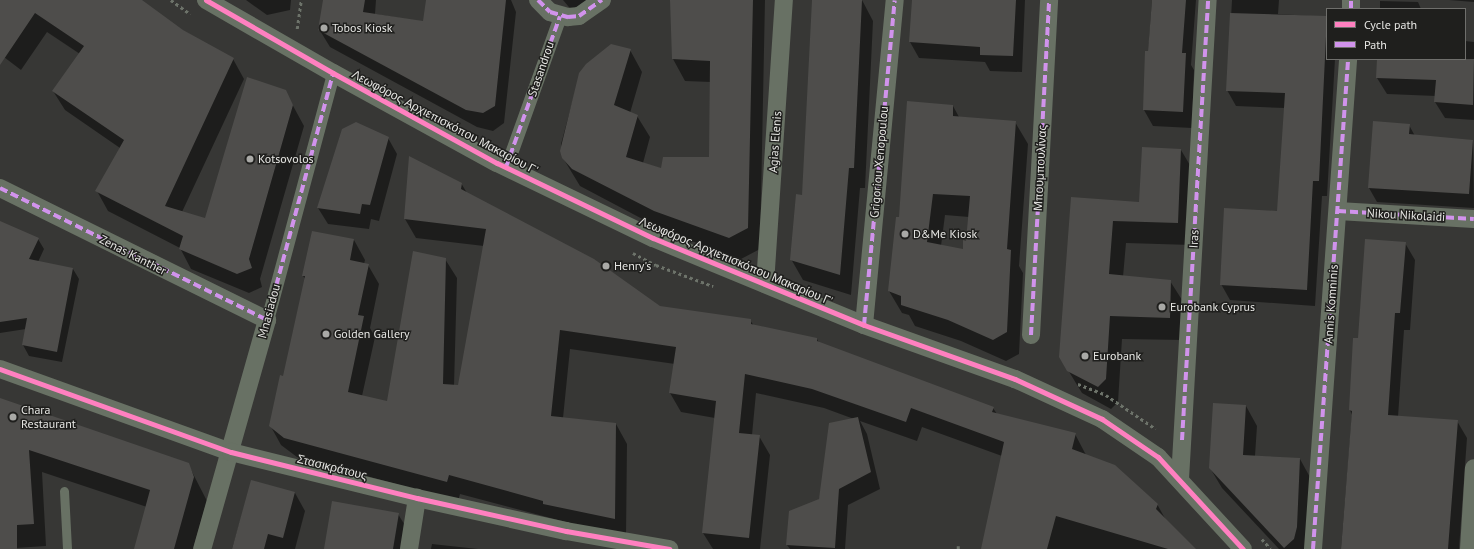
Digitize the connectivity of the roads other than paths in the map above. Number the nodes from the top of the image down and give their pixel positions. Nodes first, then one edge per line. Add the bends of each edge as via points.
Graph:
1 (206, 0) edge
2 (538, 0) edge
3 (602, 0) edge
4 (784, 0) edge
5 (895, 0) edge
6 (1049, 0) edge
7 (1208, 0) edge
8 (560, 16) junction
9 (1348, 60) edge
10 (333, 73) junction
11 (506, 167) junction
12 (0, 188) edge
13 (1338, 211) junction
14 (1474, 219) edge
15 (765, 284) junction
16 (267, 320) junction
17 (864, 325) junction
18 (1030, 335) dead end
19 (0, 369) edge
20 (231, 452) junction
21 (1474, 468) edge
22 (1181, 471) junction
23 (64, 491) dead end
24 (417, 498) junction
25 (67, 549) edge
26 (202, 549) edge
27 (409, 549) edge
28 (669, 549) edge
29 (1243, 549) edge
30 (1313, 549) edge
31 (1469, 549) edge

1 - 10 street, Λεωφόρος Αρχιεπισκόπου Μακαρίου Γ'
2 - 8 street via 544,8
3 - 8 street via 578,16
4 - 15 street, Agias Elenis
5 - 17 street, Grigoriou Xenopoulou
6 - 18 street, Μπουμπουλίνας
7 - 22 street, Iras
8 - 11 street, Stasandrou
9 - 13 street, Annis Komninis
10 - 11 street, Λεωφόρος Αρχιεπισκόπου Μακαρίου Γ'
10 - 16 street, Mnasiadou
11 - 15 street, Λεωφόρος Αρχιεπισκόπου Μακαρίου Γ' via 653,238
12 - 16 street, Zenas Kanther
13 - 14 street, Nikou Nikolaidi
13 - 30 street, Annis Komninis
15 - 17 street, Λεωφόρος Αρχιεπισκόπου Μακαρίου Γ'
16 - 20 street, Mnasiadou
17 - 22 street, Λεωφόρος Αρχιεπισκόπου Μακαρίου Γ' via 1015,379 1086,410 1138,441
19 - 20 street, Στασικράτους
20 - 24 street, Στασικράτους
20 - 26 street, Mnasiadou
21 - 31 street
22 - 29 street, Λεωφόρος Αρχιεπισκόπου Μακαρίου Γ'
23 - 25 lane
24 - 27 street
24 - 28 street, Στασικράτους via 566,531

